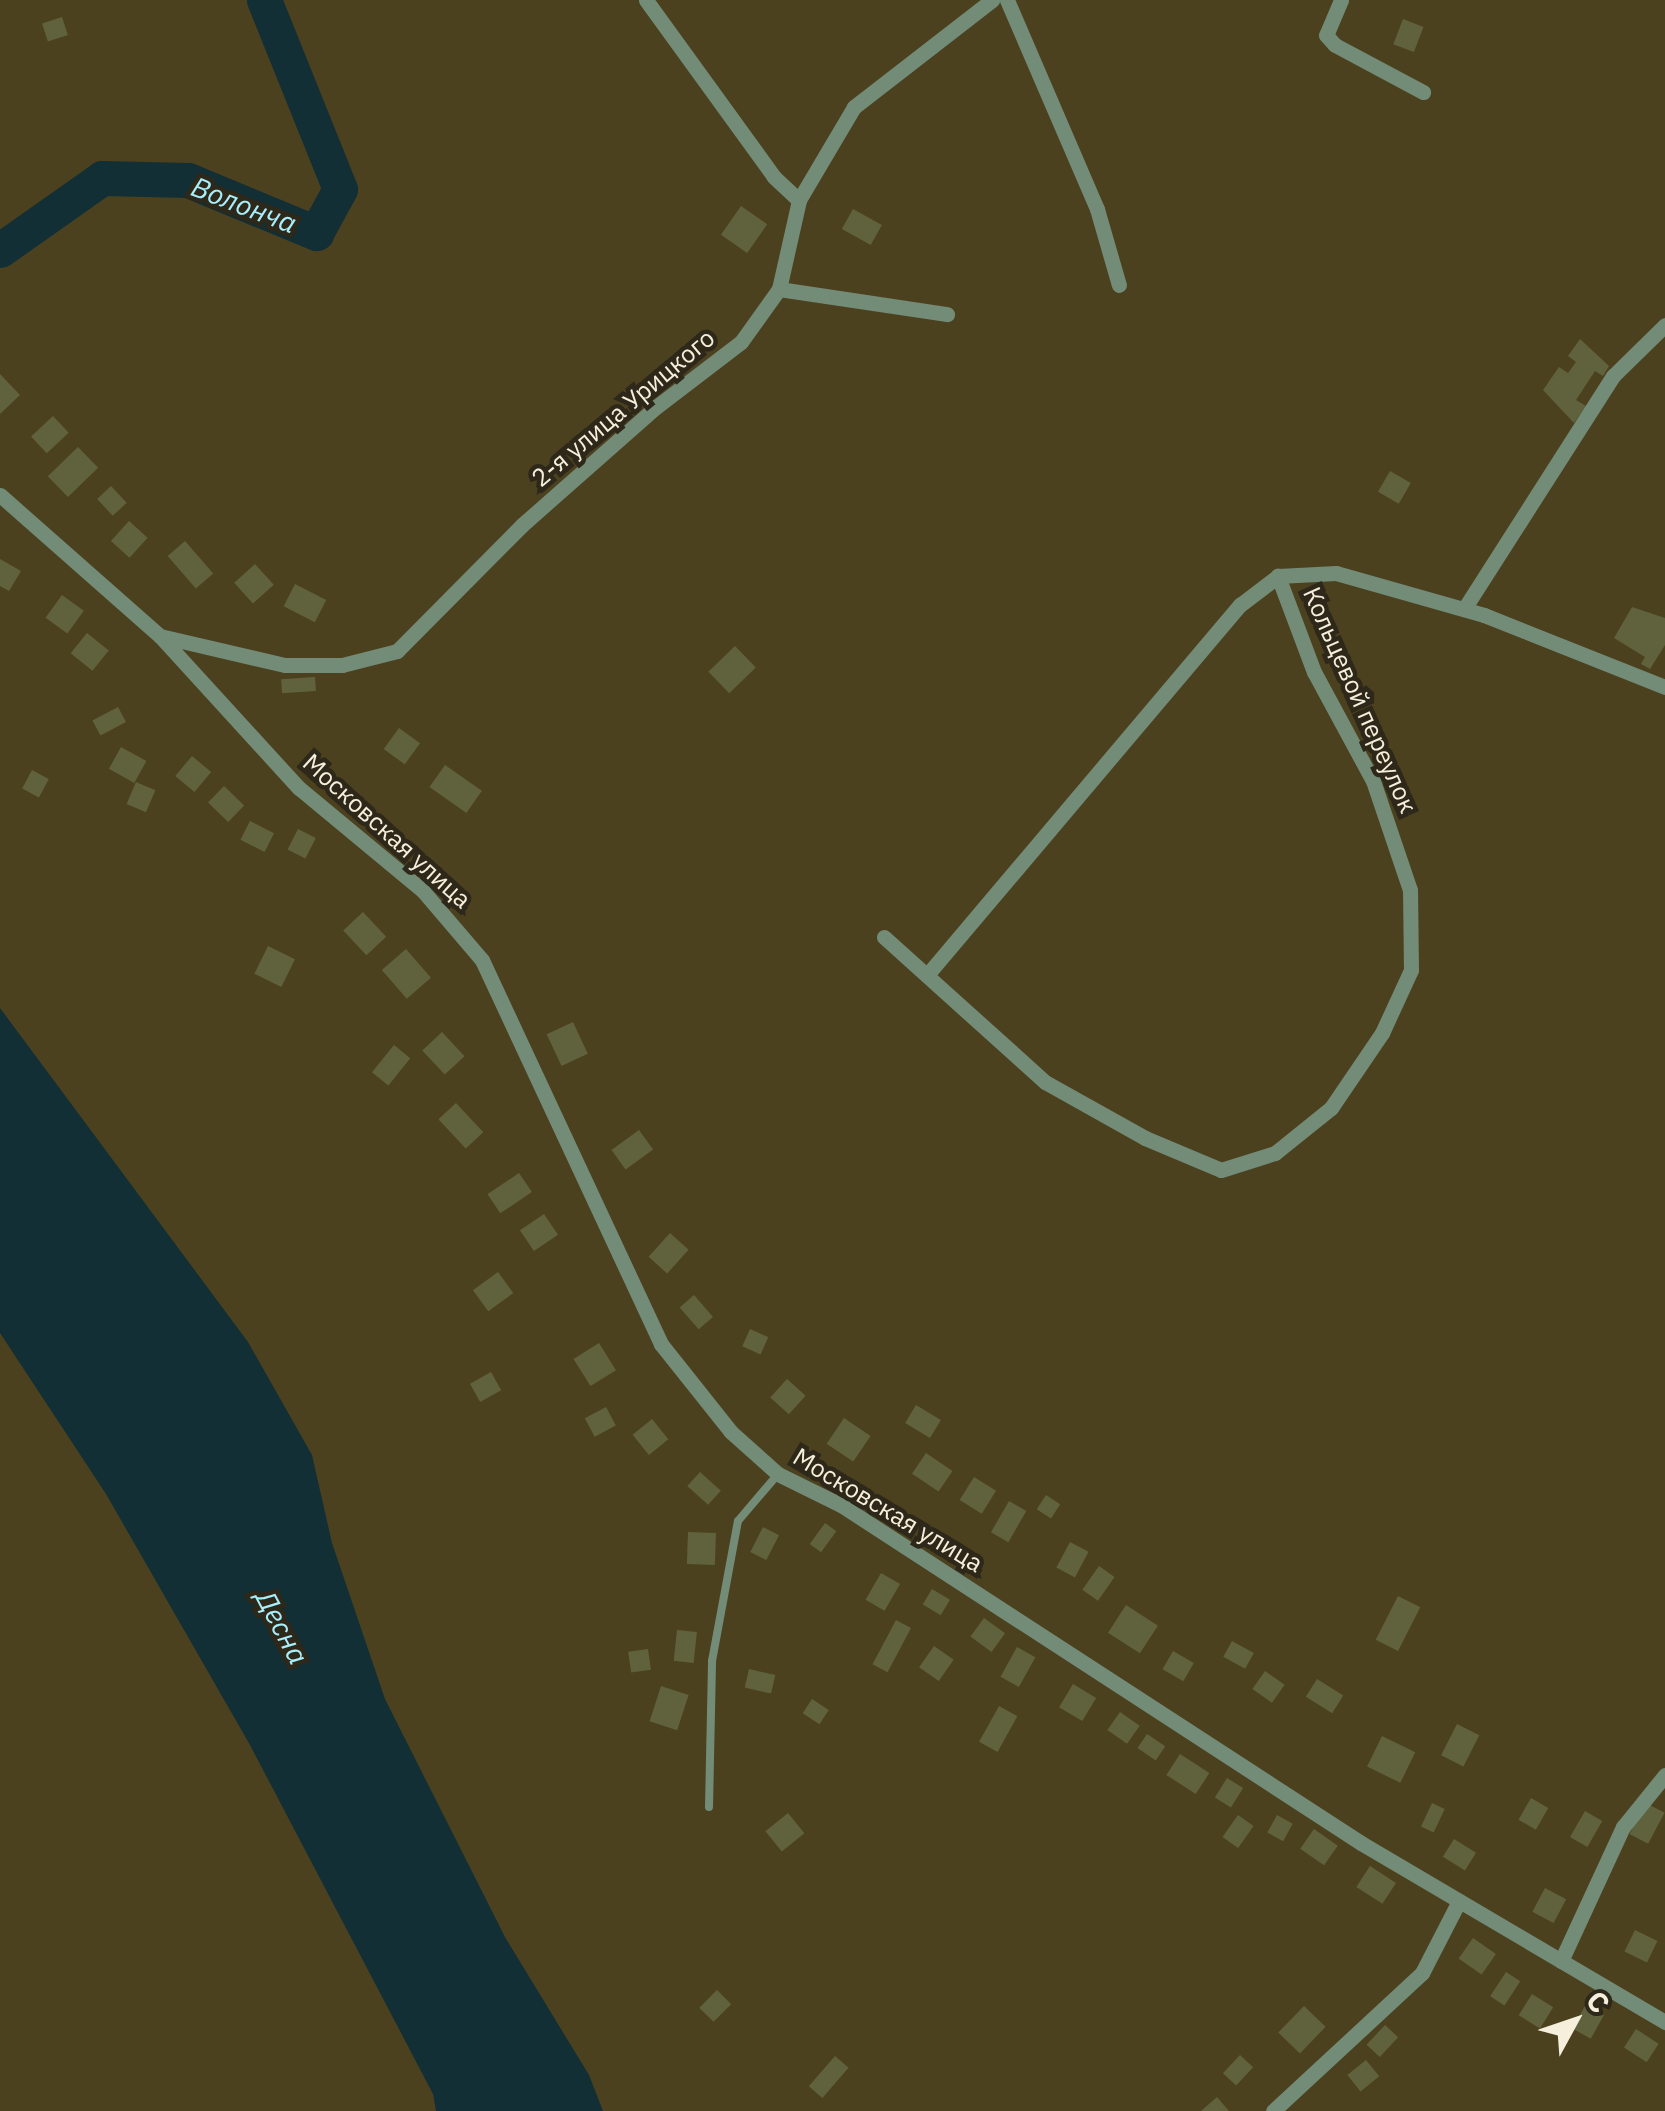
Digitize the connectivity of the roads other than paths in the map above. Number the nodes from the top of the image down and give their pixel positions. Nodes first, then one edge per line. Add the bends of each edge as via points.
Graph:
1 (646, 0) edge
2 (992, 0) edge
3 (1006, 0) edge
4 (1341, 0) edge
5 (1423, 92) dead end
6 (799, 200) junction
7 (1119, 285) dead end
8 (779, 289) junction
9 (946, 314) dead end
10 (1665, 326) edge
11 (0, 495) edge
12 (1278, 576) junction
13 (1464, 609) junction
14 (160, 636) junction
15 (1665, 687) edge
16 (884, 937) dead end
17 (927, 975) junction
18 (778, 1474) junction
19 (1665, 1776) edge
20 (709, 1807) dead end
21 (1459, 1901) junction
22 (1561, 1961) junction
23 (1665, 2022) edge
24 (1273, 2111) edge

1 - 6 street via 774,177
2 - 6 street, 2-я улица Урицкого via 854,107
3 - 7 street via 1096,209
4 - 5 street via 1326,35 1334,45
6 - 8 street, 2-я улица Урицкого
8 - 9 street
8 - 14 street, 2-я улица Урицкого via 741,342 522,526 397,651 342,665 284,665
10 - 13 street via 1613,376
11 - 14 street, Московская улица
12 - 13 street via 1336,573
12 - 17 street, Кольцевой переулок via 1240,606
12 - 17 street, Кольцевой переулок via 1314,672 1373,781 1410,890 1412,970 1382,1033 1330,1108 1274,1153 1221,1170 1145,1138 1045,1082
13 - 15 street
14 - 18 street, Московская улица via 299,788 423,891 482,960 662,1344 704,1402
16 - 17 street, Кольцевой переулок
18 - 20 lane via 738,1522 712,1661
18 - 21 street, Московская улица via 840,1505
19 - 22 street via 1624,1828
21 - 22 street, Московская улица
21 - 24 street via 1422,1973
22 - 23 street, Московская улица

